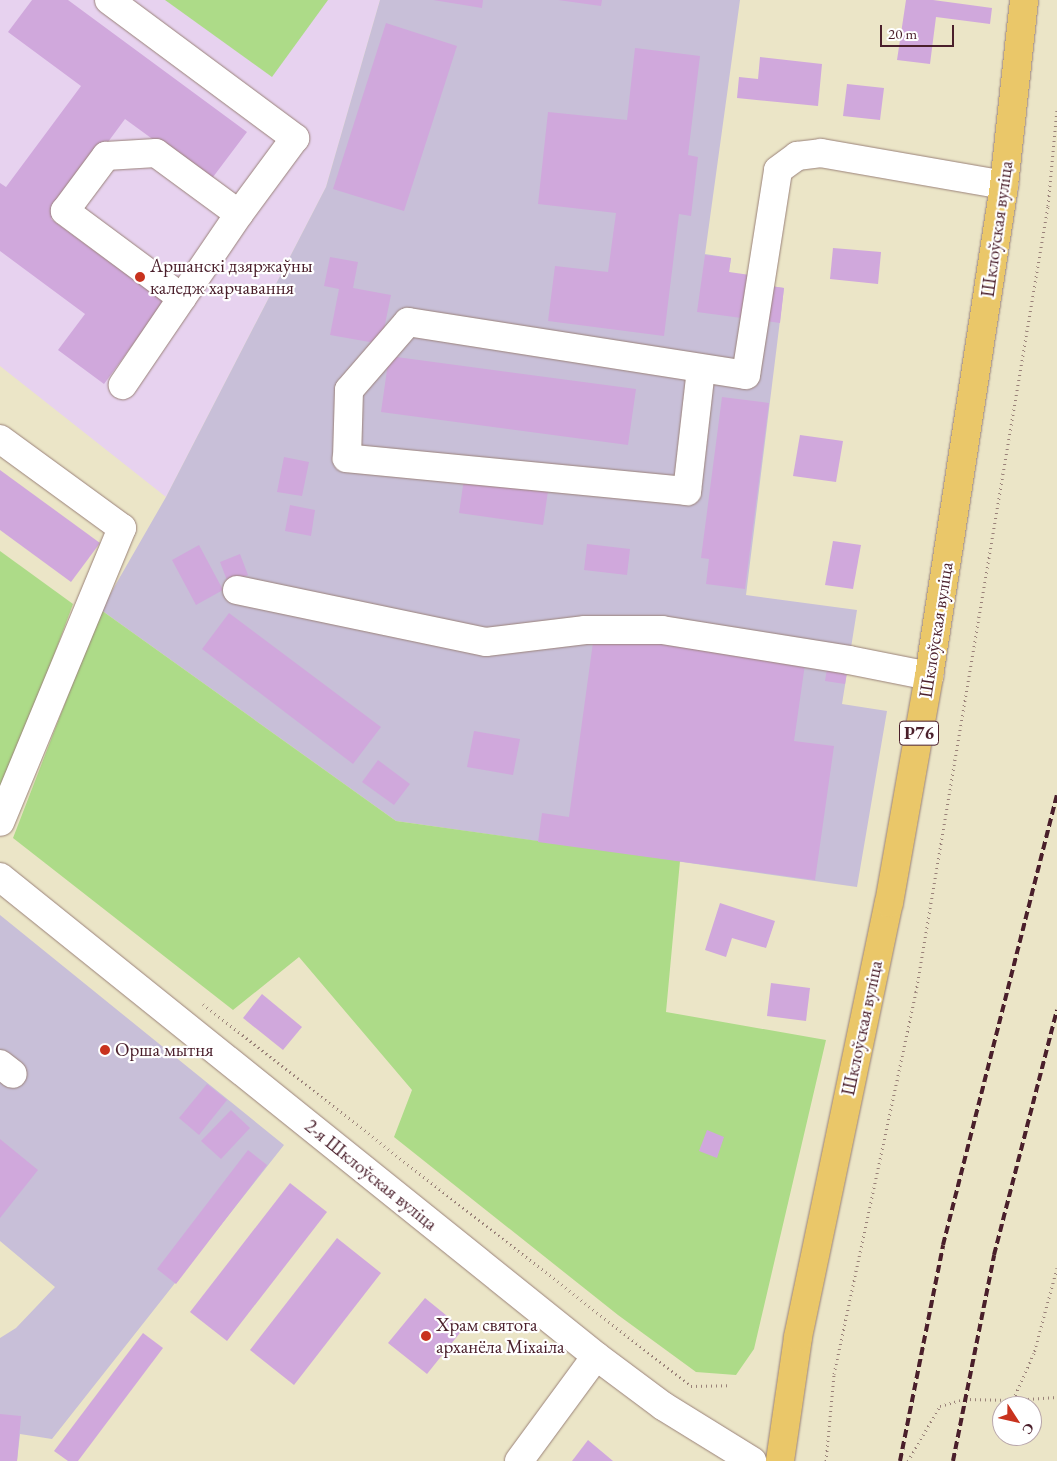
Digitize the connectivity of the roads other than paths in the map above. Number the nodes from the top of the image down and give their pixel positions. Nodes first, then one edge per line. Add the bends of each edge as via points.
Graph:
1 (109, 0) edge
2 (1024, 0) edge
3 (1004, 185) junction
4 (239, 214) junction
5 (182, 298) junction
6 (701, 369) junction
7 (123, 385) dead end
8 (0, 439) edge
9 (238, 590) dead end
10 (929, 676) junction
11 (0, 822) edge
12 (0, 876) edge
13 (596, 1356) junction
14 (519, 1461) edge
15 (752, 1461) edge
16 (780, 1461) edge

1 - 4 street via 295,138
2 - 3 main road, Шклоўская вуліца / Р76
3 - 6 street via 821,153 797,156 778,170 746,375
3 - 10 main road, Шклоўская вуліца / Р76
4 - 5 street
4 - 5 street via 156,153 106,156 65,211
5 - 7 street
6 - 6 street via 408,322 349,390 347,458 687,491
8 - 11 street via 122,528
9 - 10 street via 486,642 585,630 662,630
10 - 16 main road, Шклоўская вуліца / Р76 via 888,903 798,1337
12 - 13 street, 2-я Шклоўская вуліца
13 - 14 street
13 - 15 street, 2-я Шклоўская вуліца via 663,1406

